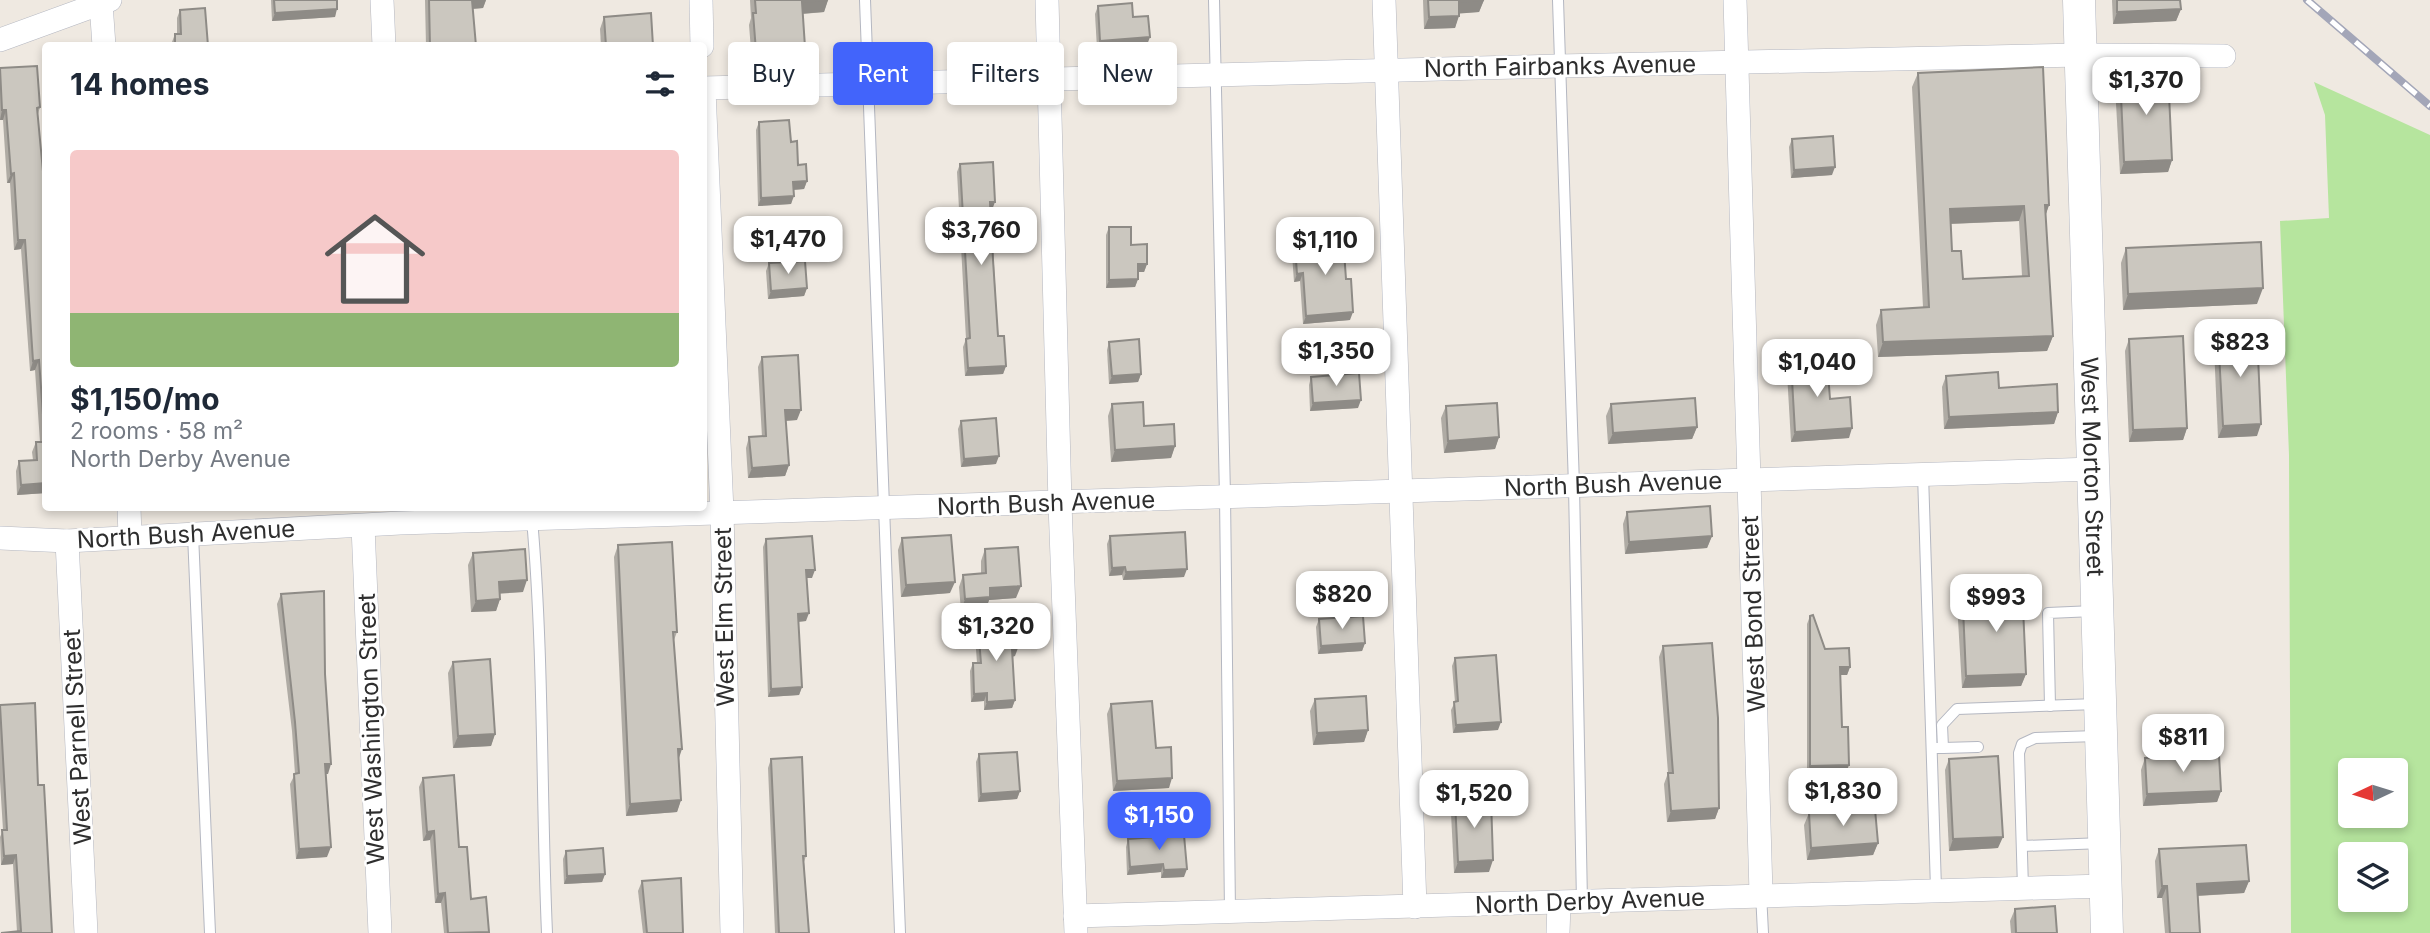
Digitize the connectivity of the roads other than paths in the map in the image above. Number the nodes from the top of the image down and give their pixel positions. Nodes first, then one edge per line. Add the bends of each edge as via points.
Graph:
1 (382, 0) edge
2 (701, 0) edge
3 (865, 0) edge
4 (1047, 0) edge
5 (1214, 0) edge
6 (1384, 0) edge
7 (1558, 0) edge
8 (1735, 0) edge
9 (2079, 0) edge
10 (106, 1) edge
11 (0, 40) edge
12 (104, 42) edge
13 (384, 42) edge
14 (702, 42) edge
15 (866, 42) edge
16 (1048, 42) edge
17 (2081, 55) junction
18 (2224, 56) dead end
19 (1736, 62) junction
20 (1559, 66) junction
21 (1388, 69) junction
22 (1217, 74) junction
23 (1064, 79) edge
24 (833, 85) edge
25 (707, 89) edge
26 (869, 105) edge
27 (1050, 105) edge
28 (707, 160) edge
29 (2093, 469) junction
30 (1923, 474) junction
31 (1749, 479) junction
32 (1574, 486) junction
33 (1399, 493) junction
34 (1225, 496) junction
35 (1060, 504) junction
36 (885, 508) junction
37 (129, 511) edge
38 (722, 512) junction
39 (400, 515) edge
40 (532, 519) junction
41 (363, 526) junction
42 (193, 533) junction
43 (130, 536) junction
44 (0, 538) edge
45 (67, 541) junction
46 (2097, 611) junction
47 (2100, 704) junction
48 (2050, 706) junction
49 (2101, 736) junction
50 (1978, 747) dead end
51 (1937, 748) junction
52 (2104, 843) junction
53 (2022, 846) junction
54 (2105, 886) junction
55 (2023, 888) junction
56 (1936, 889) junction
57 (1761, 893) junction
58 (1582, 902) junction
59 (1559, 904) junction
60 (1415, 907) junction
61 (1230, 912) junction
62 (1076, 924) edge
63 (86, 933) edge
64 (210, 933) edge
65 (380, 933) edge
66 (547, 933) edge
67 (732, 933) edge
68 (900, 933) edge
69 (1558, 933) edge
70 (1763, 933) edge
71 (2107, 933) edge

1 - 13 street
2 - 14 street
3 - 15 lane
4 - 16 street
5 - 22 lane
6 - 21 street
7 - 20 lane
8 - 19 street, West Bond Street
9 - 17 main road, West Morton Street
10 - 11 street
10 - 12 street
17 - 18 street, North Fairbanks Avenue
17 - 19 street, North Fairbanks Avenue
17 - 29 main road, West Morton Street
19 - 20 street, North Fairbanks Avenue
19 - 31 street, West Bond Street
20 - 21 street, North Fairbanks Avenue
20 - 32 lane
21 - 22 street, North Fairbanks Avenue
21 - 33 street
22 - 23 street, North Fairbanks Avenue
22 - 34 lane
24 - 25 street, North Fairbanks Avenue
26 - 36 lane
27 - 35 street
28 - 38 street, West Elm Street
29 - 30 street, North Bush Avenue
29 - 46 main road, West Morton Street
30 - 31 street, North Bush Avenue
30 - 51 lane
31 - 32 street, North Bush Avenue
31 - 57 street, West Bond Street
32 - 33 street, North Bush Avenue
32 - 58 lane
33 - 34 street, North Bush Avenue
33 - 60 street
34 - 35 street, North Bush Avenue
34 - 61 lane
35 - 36 street, North Bush Avenue
35 - 62 street
36 - 38 street, North Bush Avenue
36 - 68 lane
37 - 43 street
38 - 40 street, North Bush Avenue
38 - 67 street, West Elm Street
39 - 40 street, North Bush Avenue
39 - 41 street, North Bush Avenue
40 - 66 lane via 538,583
41 - 42 street, North Bush Avenue
41 - 65 street, West Washington Street
42 - 43 street, North Bush Avenue
42 - 64 lane
43 - 45 street, North Bush Avenue
44 - 45 street, North Bush Avenue
45 - 63 street, West Parnell Street
46 - 47 main road, West Morton Street
46 - 48 lane via 2048,613
47 - 48 lane
47 - 49 main road, West Morton Street
48 - 51 lane via 1957,709 1942,725
49 - 52 main road, West Morton Street
49 - 53 lane via 2035,738 2022,744
50 - 51 lane
51 - 56 lane
52 - 53 lane
52 - 54 main road, West Morton Street
53 - 55 lane
54 - 55 street, North Derby Avenue
54 - 71 main road, West Morton Street
55 - 56 street, North Derby Avenue
56 - 57 street, North Derby Avenue
57 - 58 street, North Derby Avenue
57 - 70 lane
58 - 59 street, North Derby Avenue
59 - 60 street, North Derby Avenue
59 - 69 street
60 - 61 street, North Derby Avenue
61 - 62 street, North Derby Avenue

